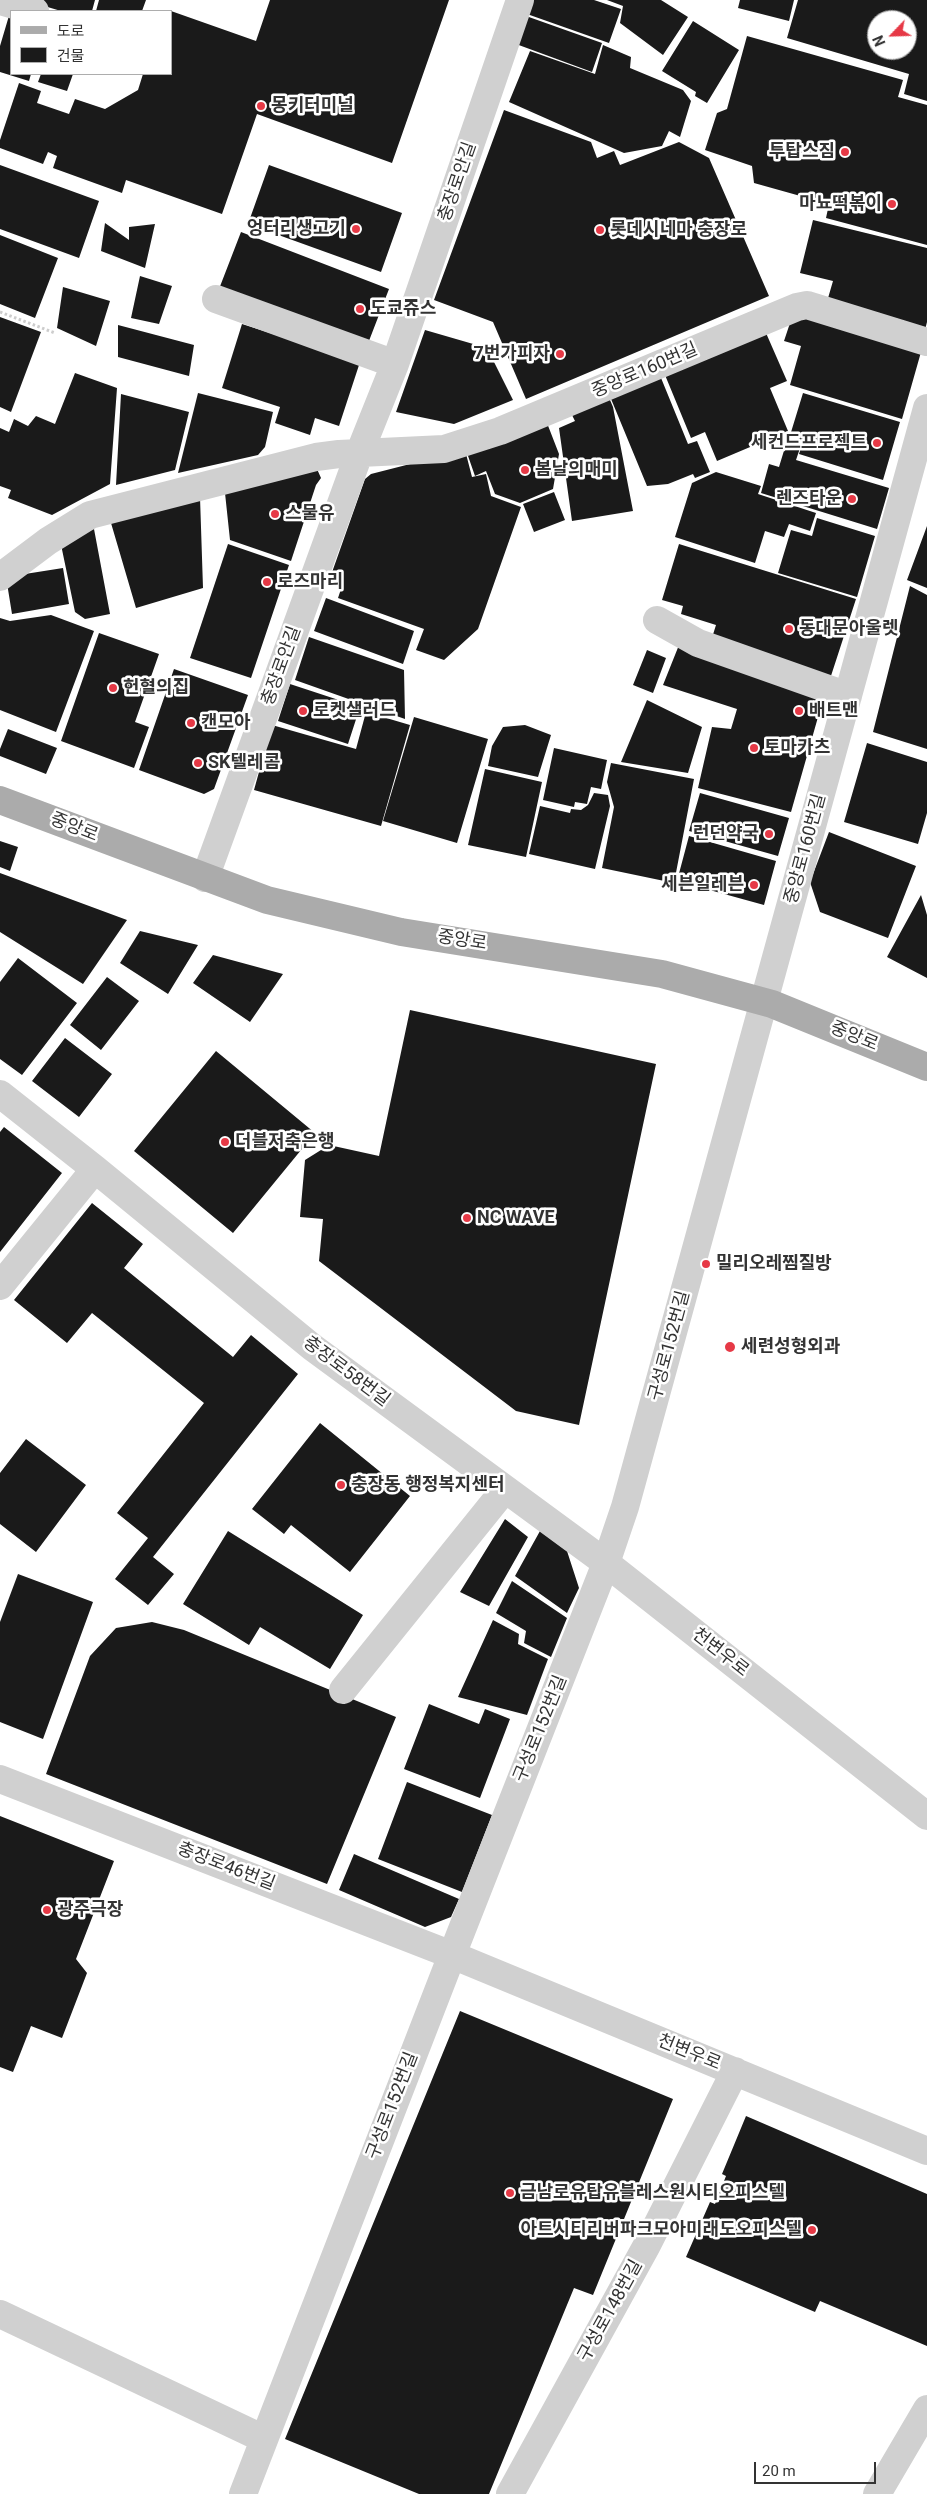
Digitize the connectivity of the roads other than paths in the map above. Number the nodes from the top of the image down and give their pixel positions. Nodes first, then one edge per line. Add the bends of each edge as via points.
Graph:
1 (520, 0) edge
2 (0, 1) edge
3 (32, 10) edge
4 (216, 299) dead end
5 (927, 342) edge
6 (395, 364) junction
7 (927, 408) edge
8 (359, 454) junction
9 (0, 577) edge
10 (657, 620) dead end
11 (848, 696) junction
12 (0, 800) edge
13 (205, 878) junction
14 (764, 1001) junction
15 (927, 1067) edge
16 (0, 1094) edge
17 (95, 1169) junction
18 (0, 1286) edge
19 (505, 1488) junction
20 (606, 1563) junction
21 (343, 1690) dead end
22 (0, 1779) edge
23 (927, 1816) edge
24 (452, 1955) junction
25 (734, 2072) junction
26 (927, 2151) edge
27 (0, 2314) edge
28 (927, 2409) edge
29 (264, 2439) junction
30 (243, 2494) edge
31 (510, 2494) edge
32 (877, 2494) edge

1 - 6 street, 충장로안길
2 - 3 street
4 - 6 street
5 - 8 street, 중앙로160번길 via 807,305 491,434 444,449
6 - 8 street, 충장로안길
7 - 11 street, 중앙로160번길
8 - 9 street via 302,460 90,515
8 - 13 street, 충장로안길
10 - 11 street via 698,643
11 - 14 street, 중앙로160번길
12 - 13 main road, 중앙로
13 - 14 main road, 중앙로 via 267,900 401,932 662,974
14 - 15 main road, 중앙로
14 - 20 street, 구성로152번길 via 625,1508
16 - 17 street, 충장로58번길
17 - 18 street
17 - 19 street, 충장로58번길 via 312,1346
19 - 20 street, 충장로58번길
19 - 21 street
20 - 23 street, 천변우로
20 - 24 street, 구성로152번길
22 - 24 street, 충장로46번길
24 - 25 street, 천변우로
24 - 29 street, 구성로152번길
25 - 26 street, 천변우로
25 - 31 street, 구성로148번길 via 647,2245
27 - 29 street
28 - 32 street
29 - 30 street, 구성로152번길

